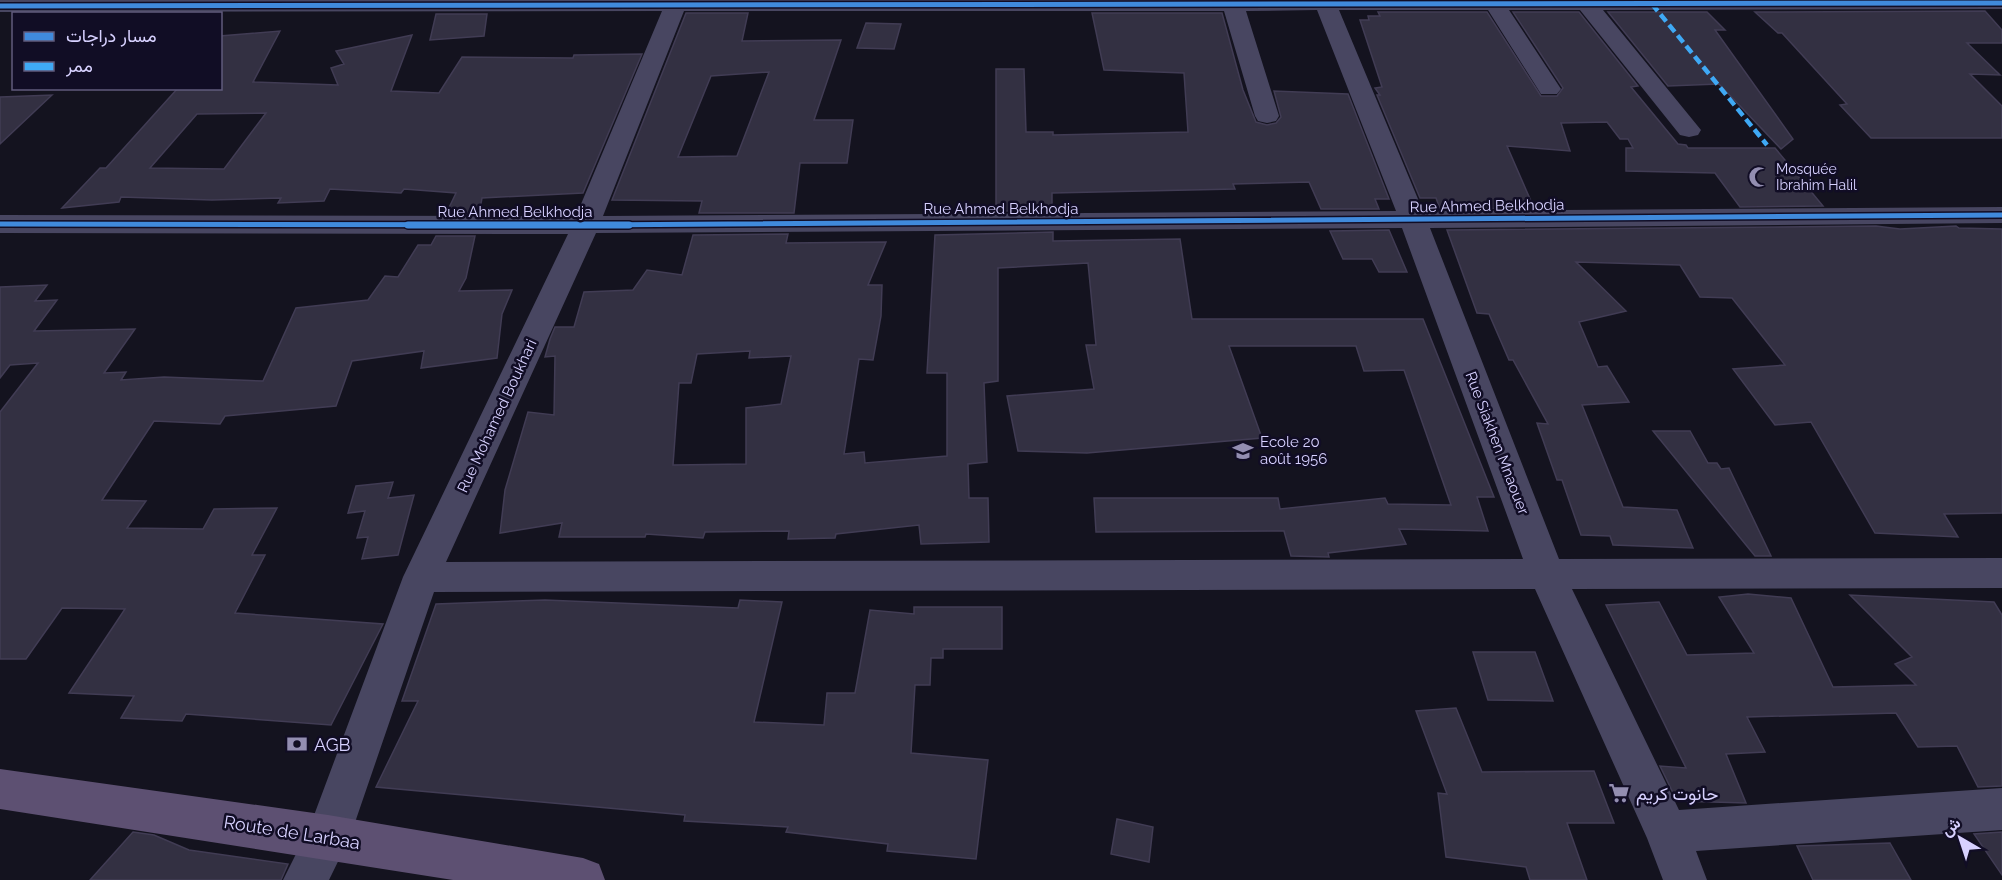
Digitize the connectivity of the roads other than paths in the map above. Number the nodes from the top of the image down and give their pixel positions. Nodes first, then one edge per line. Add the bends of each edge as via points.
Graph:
1 (677, 2) edge
2 (1324, 2) edge
3 (1552, 2) edge
4 (1233, 3) junction
5 (2002, 3) edge
6 (1495, 4) junction
7 (1587, 4) junction
8 (8, 7) edge
9 (1549, 89) dead end
10 (1267, 116) dead end
11 (1689, 130) dead end
12 (2002, 215) edge
13 (1413, 220) junction
14 (0, 224) edge
15 (586, 225) junction
16 (2002, 573) edge
17 (1546, 575) junction
18 (421, 577) junction
19 (0, 789) edge
20 (2002, 809) edge
21 (1667, 832) junction
22 (328, 837) junction
23 (305, 880) edge
24 (583, 880) edge
25 (1685, 880) edge

1 - 4 street
1 - 8 street
1 - 15 street, Rue Mohamed Boukhari
2 - 4 street
2 - 6 street
2 - 13 street, Rue Siakhen Mnaouer
3 - 6 street
3 - 7 street
4 - 10 street
5 - 7 street
6 - 9 street
7 - 11 street
12 - 13 street, Rue Ahmed Belkhodja
13 - 15 street, Rue Ahmed Belkhodja
13 - 17 street, Rue Siakhen Mnaouer
14 - 15 street, Rue Ahmed Belkhodja
15 - 18 street, Rue Mohamed Boukhari
16 - 17 street
17 - 18 street
17 - 21 street, Rue Siakhen Mnaouer
18 - 22 street, Rue Mohamed Boukhari
19 - 22 main road, Route de Larbaa
20 - 21 street
21 - 25 street, Rue Siakhen Mnaouer
22 - 23 street, Rue Mohamed Boukhari
22 - 24 main road, Route de Larbaa

